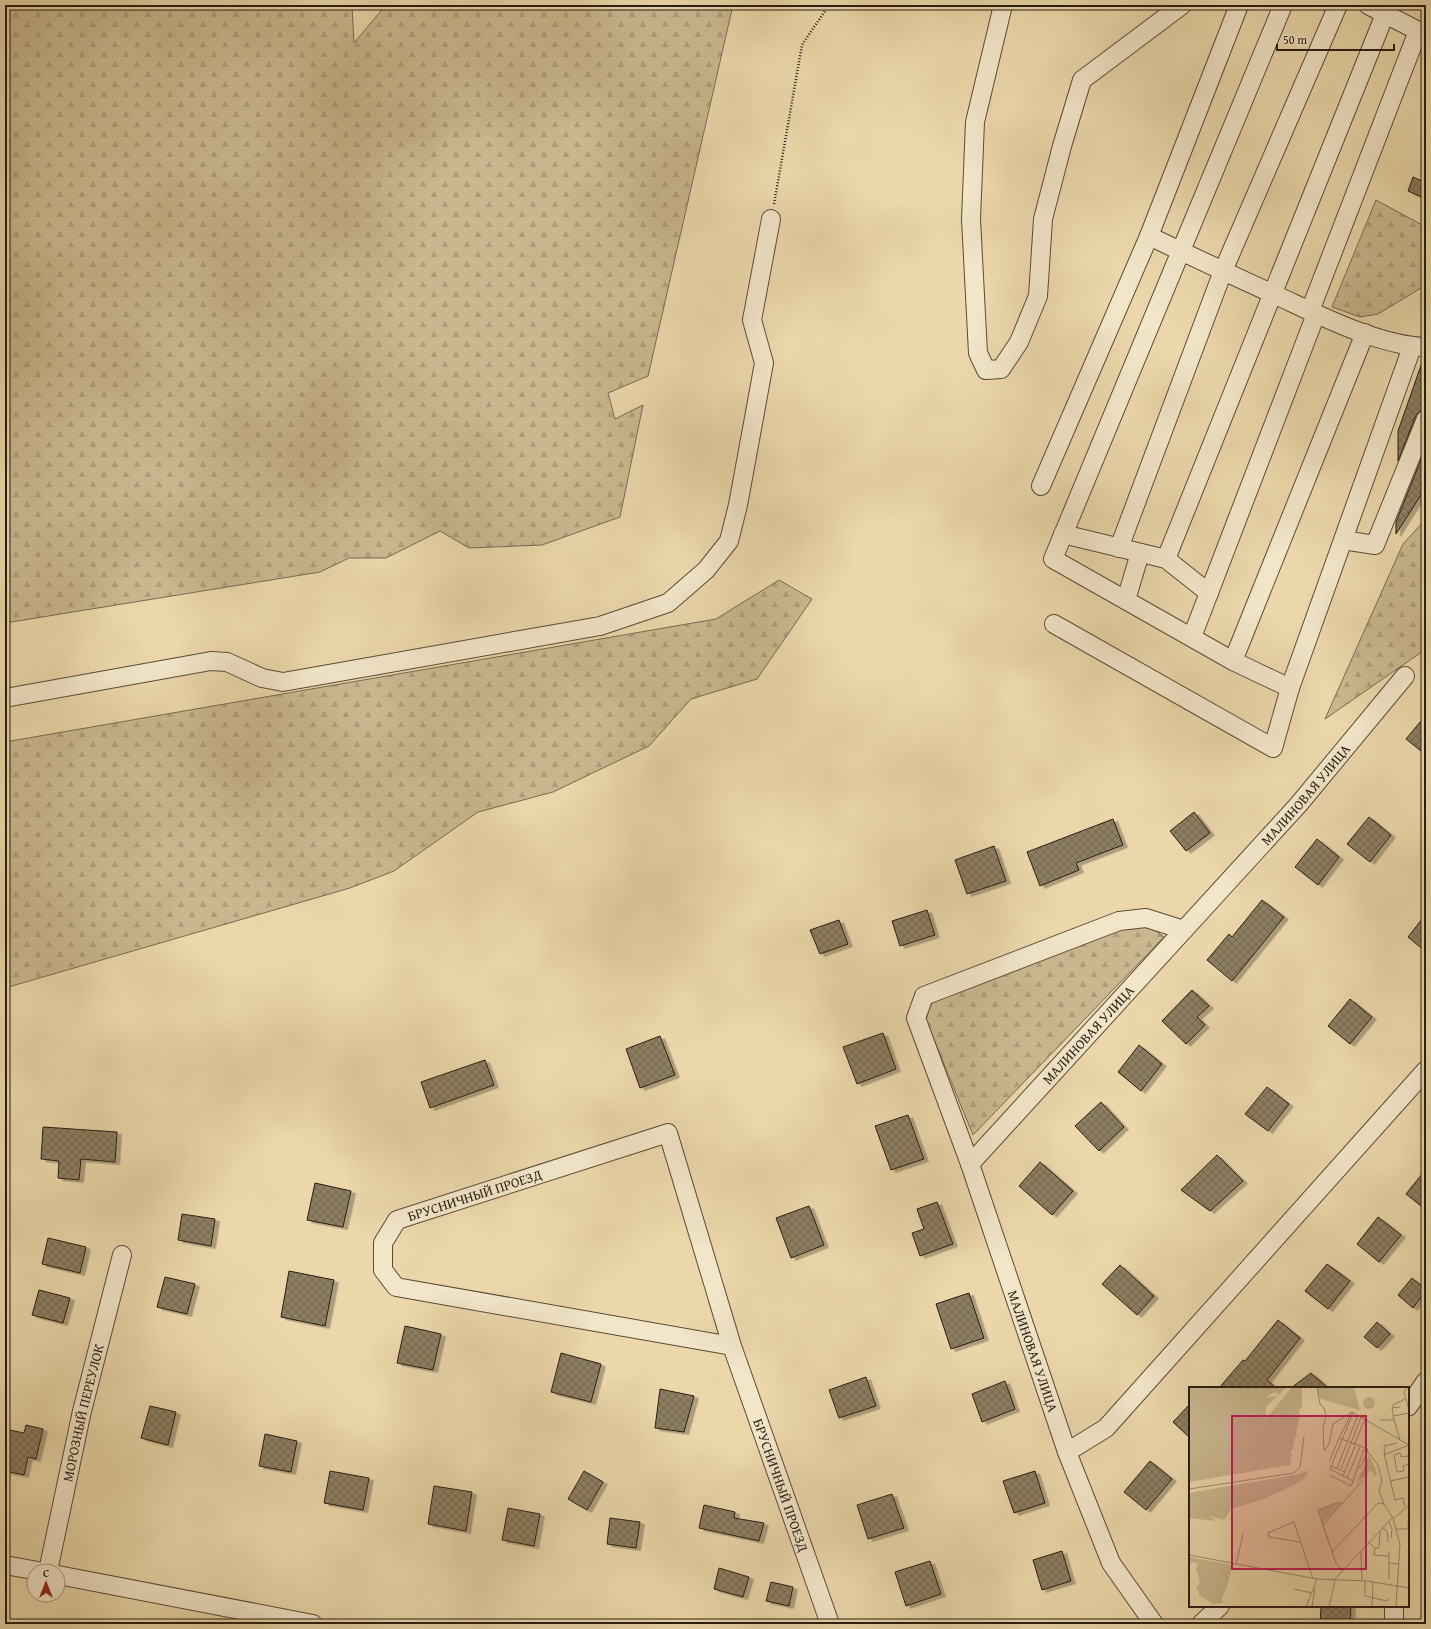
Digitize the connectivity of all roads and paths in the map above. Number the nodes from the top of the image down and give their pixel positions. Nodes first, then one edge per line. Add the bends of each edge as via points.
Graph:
1 (829, 5) edge
2 (1003, 5) edge
3 (1182, 5) edge
4 (1239, 5) edge
5 (1283, 5) edge
6 (1338, 5) edge
7 (1368, 5) edge
8 (1385, 14) junction
9 (1422, 33) edge
10 (771, 219) joint
11 (1149, 236) junction
12 (1180, 251) junction
13 (1223, 271) junction
14 (1273, 294) junction
15 (1313, 312) junction
16 (1365, 333) junction
17 (1419, 347) edge
18 (1426, 419) edge
19 (1041, 486) dead end
20 (1063, 534) junction
21 (1343, 540) junction
22 (1119, 548) junction
23 (1140, 553) junction
24 (1166, 559) junction
25 (1209, 593) junction
26 (1126, 600) junction
27 (1054, 624) dead end
28 (1192, 637) junction
29 (1233, 662) junction
30 (1405, 676) dead end
31 (1290, 688) junction
32 (5, 698) edge
33 (1184, 930) junction
34 (1426, 1070) edge
35 (970, 1164) junction
36 (122, 1255) dead end
37 (732, 1346) junction
38 (1426, 1381) edge
39 (1409, 1406) edge
40 (1067, 1452) junction
41 (50, 1563) edge
42 (5, 1565) edge
43 (26, 1569) edge
44 (66, 1577) edge
45 (1219, 1607) edge
46 (1394, 1607) edge
47 (313, 1624) edge
48 (830, 1624) edge
49 (1154, 1624) edge
50 (1201, 1624) edge
51 (1394, 1624) edge

1 - 10 path via 802,45
2 - 3 street via 975,122 971,219 978,353 986,370 1001,369 1019,342 1038,296 1043,219 1082,80
4 - 11 street
5 - 12 street
6 - 13 street
7 - 8 street
8 - 9 street
8 - 14 street
9 - 15 street
10 - 32 street via 752,320 764,363 729,541 706,570 668,603 600,626 283,682 262,678 227,662 211,661
11 - 12 street
11 - 19 street
12 - 13 street
12 - 20 street
13 - 14 street
13 - 22 street
14 - 15 street
14 - 24 street
15 - 16 street
15 - 25 street
16 - 17 street
16 - 29 street
17 - 21 street
18 - 21 street via 1375,545
20 - 22 street
20 - 26 street via 1053,559
21 - 31 street
22 - 23 street
23 - 24 street
23 - 26 street
24 - 25 street
25 - 28 street
26 - 28 street
27 - 31 street via 1273,748
28 - 29 street
29 - 31 street
30 - 33 street, МАЛИНОВАЯ УЛИЦА via 1299,804
33 - 35 street, МАЛИНОВАЯ УЛИЦА
33 - 35 street via 1146,918 1119,921 924,996 916,1018
34 - 40 street via 1106,1428
35 - 40 street, МАЛИНОВАЯ УЛИЦА
36 - 41 street, МОРОЗНЫЙ ПЕРЕУЛОК via 82,1411
37 - 37 street, БРУСНИЧНЫЙ ПРОЕЗД via 668,1133 397,1220 384,1243 383,1270 396,1287
37 - 48 street, БРУСНИЧНЫЙ ПРОЕЗД
38 - 39 street
40 - 49 street, МАЛИНОВАЯ УЛИЦА via 1111,1563
42 - 43 street
44 - 47 street
45 - 50 street
46 - 51 street

